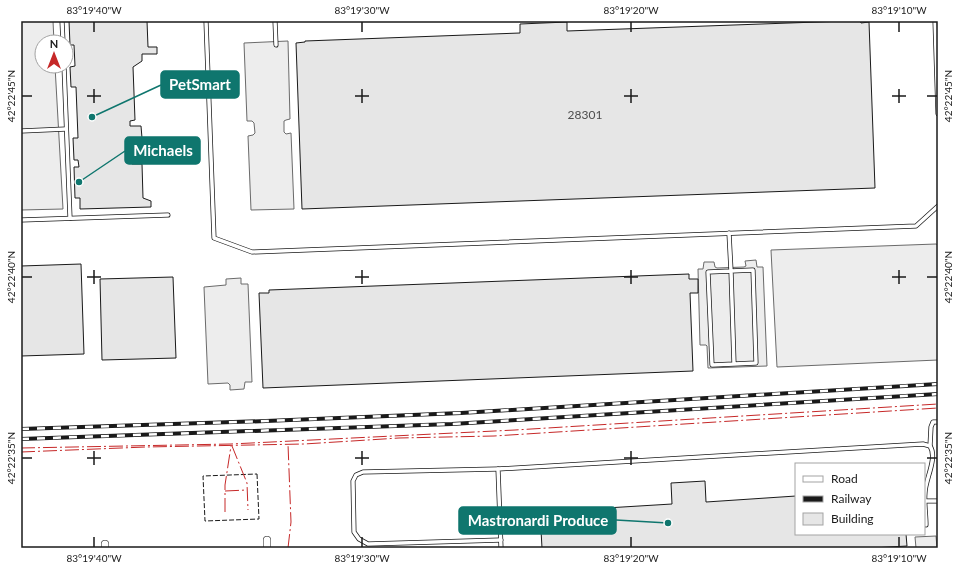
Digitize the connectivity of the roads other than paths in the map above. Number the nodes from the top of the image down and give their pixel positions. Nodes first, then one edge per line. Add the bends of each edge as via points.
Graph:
1 (62, 21) edge
2 (206, 21) edge
3 (275, 21) edge
4 (935, 21) edge
5 (63, 34) edge
6 (276, 46) dead end
7 (64, 74) edge
8 (938, 114) edge
9 (66, 129) junction
10 (21, 131) edge
11 (938, 206) edge
12 (168, 215) dead end
13 (70, 218) junction
14 (21, 220) edge
15 (729, 233) junction
16 (730, 271) junction
17 (734, 364) junction
18 (938, 422) edge
19 (930, 446) junction
20 (498, 469) junction
21 (925, 501) junction
22 (938, 501) edge
23 (926, 525) dead end
24 (501, 540) junction
25 (501, 548) edge

1 - 5 lane
2 - 15 lane via 214,238 252,252
3 - 6 lane
4 - 8 lane
7 - 9 lane
9 - 10 lane
9 - 13 lane
11 - 15 lane via 916,226
12 - 13 lane
13 - 14 lane
15 - 16 lane
16 - 17 lane
16 - 17 lane via 708,272 712,365
16 - 17 lane via 753,270 756,364
18 - 19 lane via 933,422 931,427
19 - 20 lane via 923,444
19 - 21 lane via 932,456
20 - 24 lane
20 - 24 lane via 363,472 356,475 353,481 354,532 359,539 368,544
21 - 22 lane
21 - 23 lane
24 - 25 lane

